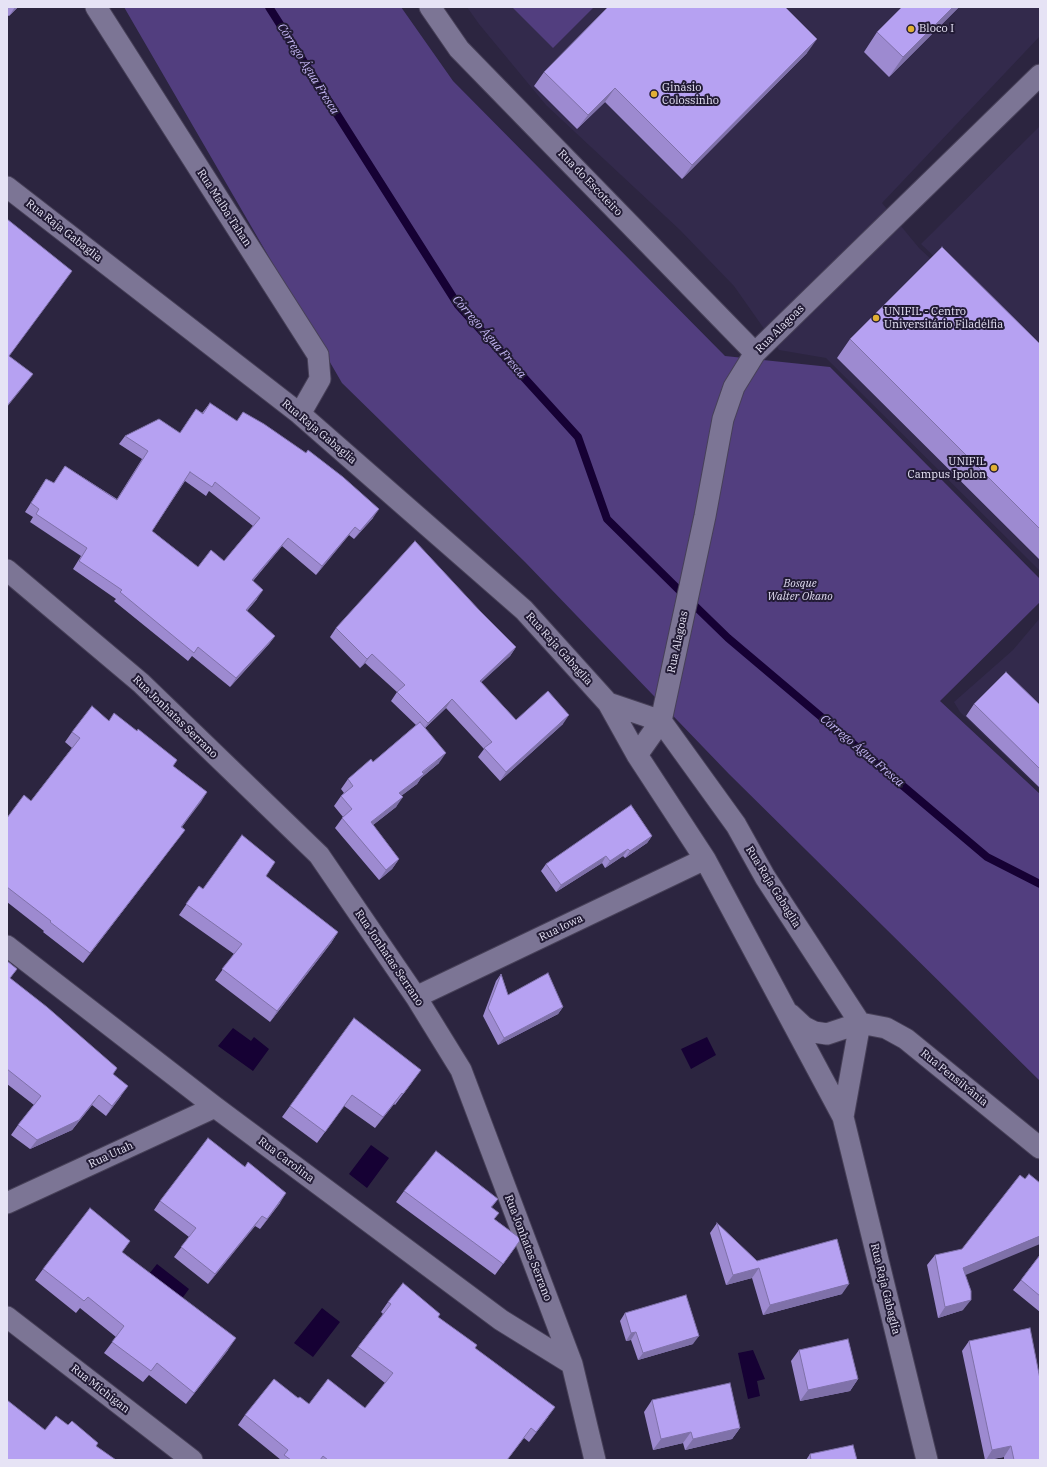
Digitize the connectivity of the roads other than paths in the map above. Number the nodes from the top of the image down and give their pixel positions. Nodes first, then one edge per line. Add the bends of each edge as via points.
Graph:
1 (96, 7) edge
2 (430, 7) edge
3 (1040, 75) edge
4 (7, 187) edge
5 (755, 353) junction
6 (300, 414) junction
7 (7, 570) edge
8 (608, 703) junction
9 (661, 721) junction
10 (637, 755) junction
11 (705, 858) junction
12 (7, 946) edge
13 (416, 997) junction
14 (783, 1008) junction
15 (860, 1023) junction
16 (215, 1107) junction
17 (843, 1117) junction
18 (1040, 1148) edge
19 (7, 1203) edge
20 (7, 1318) edge
21 (572, 1364) junction
22 (192, 1460) edge
23 (595, 1460) edge
24 (927, 1460) edge

1 - 6 street, Rua Malba Tahan via 318,355 320,379
2 - 5 street, Rua do Escoteiro via 459,49
3 - 5 street, Rua Alagoas
4 - 6 street, Rua Raja Gabaglia
5 - 9 street, Rua Alagoas via 734,386 723,419 706,516
6 - 8 street, Rua Raja Gabaglia via 524,610
7 - 13 street, Rua Jonhatas Serrano via 141,683 319,855
8 - 9 street, Rua Raja Gabaglia
8 - 10 street, Rua Raja Gabaglia
9 - 10 street, Rua Alagoas
9 - 15 street, Rua Raja Gabaglia via 736,826 765,876
10 - 11 street, Rua Raja Gabaglia
11 - 13 street, Rua Iowa
11 - 14 street, Rua Raja Gabaglia
12 - 16 street, Rua Carolina
13 - 21 street, Rua Jonhatas Serrano via 462,1070
14 - 15 street via 814,1032 827,1034
14 - 17 street, Rua Raja Gabaglia
15 - 17 street, Rua Raja Gabaglia
15 - 18 street, Rua Pensilvânia via 886,1028 906,1039
16 - 19 street, Rua Utah
16 - 21 street, Rua Carolina via 501,1320
17 - 24 street, Rua Raja Gabaglia
20 - 22 street, Rua Michigan
21 - 23 street, Rua Jonhatas Serrano

